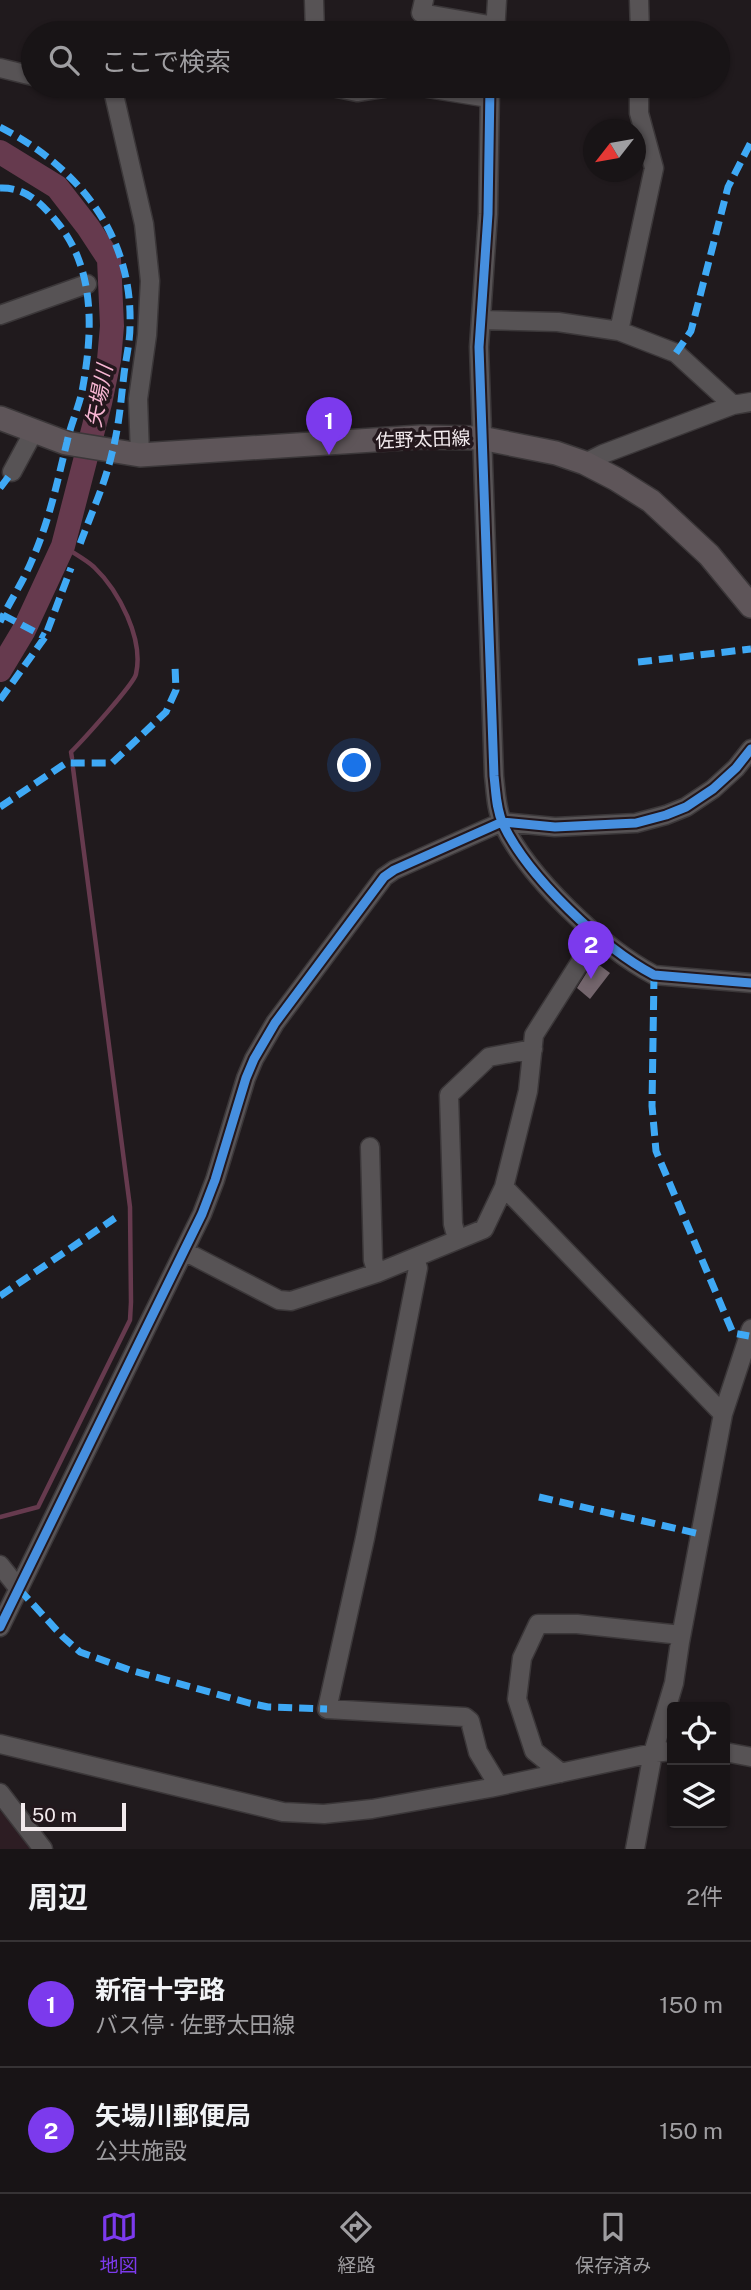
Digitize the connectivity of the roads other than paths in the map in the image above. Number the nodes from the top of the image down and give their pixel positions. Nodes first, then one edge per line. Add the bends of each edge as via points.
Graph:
1 (314, 0) edge
2 (424, 0) edge
3 (639, 0) edge
4 (501, 1) edge
5 (315, 21) edge
6 (456, 21) edge
7 (497, 21) edge
8 (640, 21) edge
9 (0, 68) edge
10 (21, 73) edge
11 (115, 98) edge
12 (489, 98) edge
13 (639, 98) edge
14 (87, 284) dead end
15 (0, 316) edge
16 (481, 320) junction
17 (619, 331) junction
18 (742, 404) edge
19 (0, 418) edge
20 (33, 433) junction
21 (481, 438) junction
22 (140, 454) junction
23 (585, 463) junction
24 (12, 472) dead end
25 (751, 606) edge
26 (751, 749) edge
27 (502, 822) junction
28 (598, 934) junction
29 (751, 983) edge
30 (533, 1049) junction
31 (370, 1147) dead end
32 (504, 1186) junction
33 (457, 1239) junction
34 (184, 1251) junction
35 (415, 1258) junction
36 (377, 1273) junction
37 (751, 1329) edge
38 (723, 1414) junction
39 (0, 1565) edge
40 (19, 1588) junction
41 (0, 1627) edge
42 (681, 1635) junction
43 (0, 1744) edge
44 (667, 1752) edge
45 (653, 1753) junction
46 (730, 1753) edge
47 (751, 1758) edge
48 (561, 1773) junction
49 (498, 1785) junction
50 (0, 1793) edge
51 (43, 1849) edge
52 (635, 1849) edge

1 - 5 street
2 - 6 street via 421,13
3 - 8 street
4 - 7 street
9 - 10 street
11 - 22 street via 144,223 150,281 138,399
12 - 16 street
13 - 17 street via 654,168
14 - 15 street
16 - 17 street via 558,322
16 - 21 street
17 - 18 street via 676,353
18 - 23 street
19 - 20 main road, 佐野太田線
20 - 22 main road, 佐野太田線
20 - 24 street
21 - 22 main road, 佐野太田線 via 420,437
21 - 23 main road, 佐野太田線
21 - 27 street via 494,776
23 - 25 main road, 佐野太田線 via 651,501 709,555
26 - 27 street via 713,789 666,815 636,823 555,828
27 - 28 street via 530,867
27 - 34 street via 384,877 299,990 250,1068 215,1180
28 - 29 street via 654,975
28 - 30 street via 534,1035
30 - 32 street via 528,1091
30 - 33 street via 489,1057 449,1095
31 - 36 street
32 - 33 street via 485,1229
32 - 38 street
33 - 35 street
34 - 36 street via 279,1300 291,1301
34 - 40 street
35 - 36 street
35 - 49 street via 418,1268 327,1709 466,1717 478,1752
37 - 38 street
38 - 42 street
39 - 40 street
40 - 41 street
42 - 45 street via 674,1683
42 - 48 street via 538,1624 522,1658 517,1699 534,1751
43 - 49 street via 283,1812 372,1809
44 - 45 street
45 - 48 street
45 - 52 street
46 - 47 street
48 - 49 street
50 - 51 street

